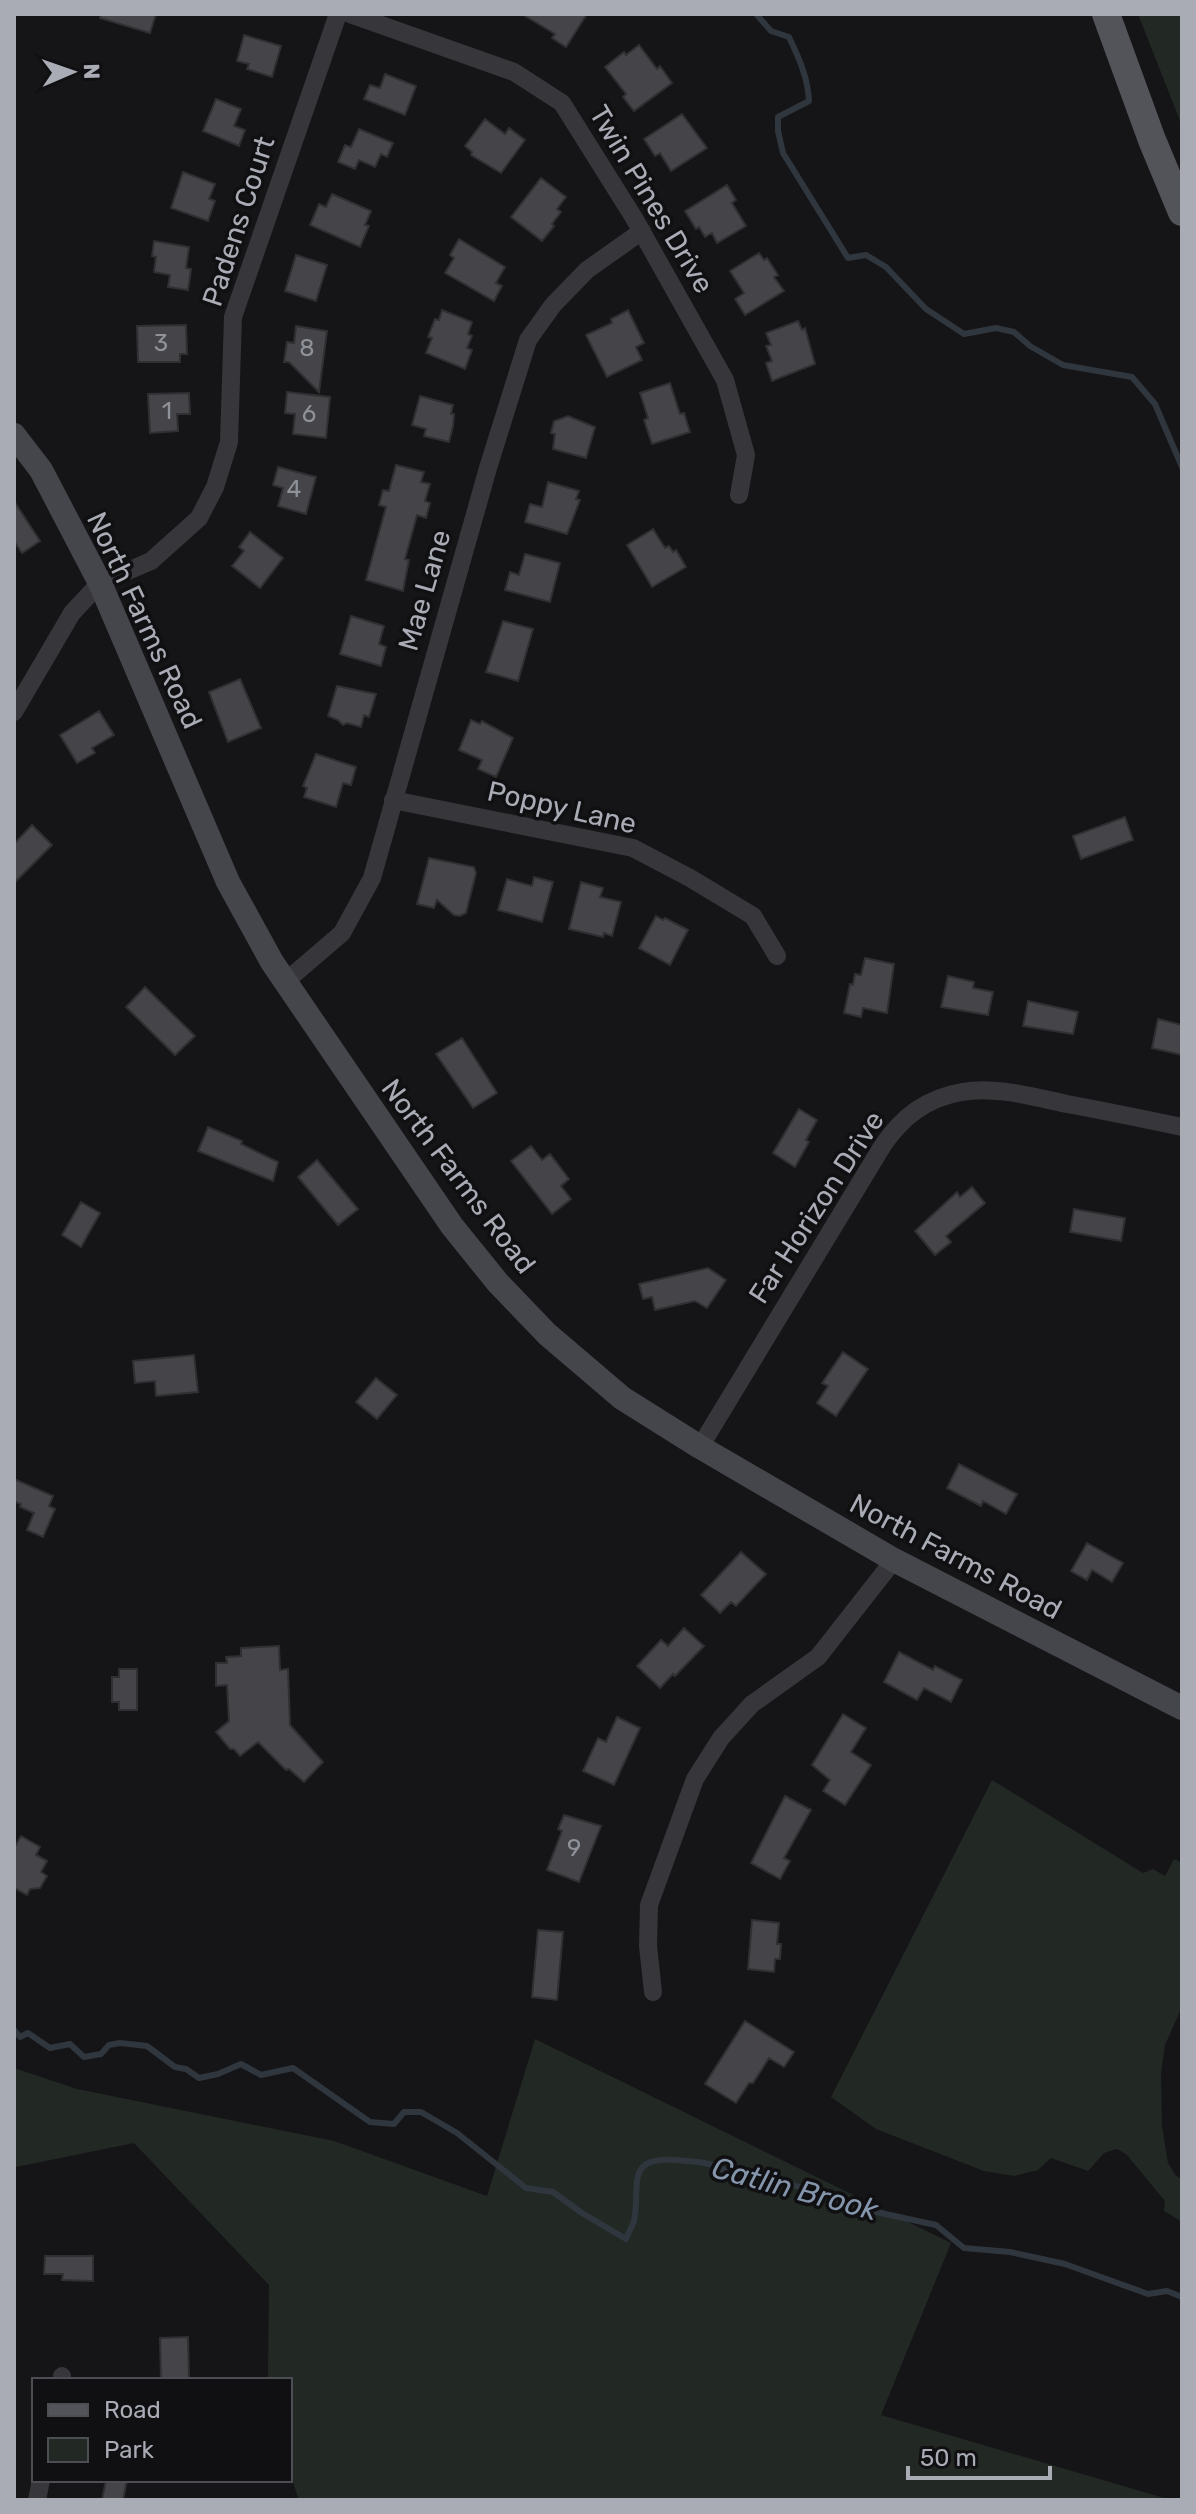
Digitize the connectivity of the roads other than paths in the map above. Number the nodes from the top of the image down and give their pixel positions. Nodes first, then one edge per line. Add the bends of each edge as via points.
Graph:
1 (338, 14) edge
2 (350, 14) edge
3 (1106, 14) edge
4 (1182, 212) edge
5 (642, 231) junction
6 (14, 435) edge
7 (739, 495) dead end
8 (100, 583) junction
9 (14, 712) edge
10 (393, 800) junction
11 (777, 956) dead end
12 (285, 982) junction
13 (1182, 1127) edge
14 (700, 1447) junction
15 (894, 1560) junction
16 (1182, 1708) edge
17 (653, 1992) dead end

1 - 8 street, Padens Court via 233,317 229,442 215,487 199,518 151,561
2 - 5 street, Twin Pines Drive via 514,72 562,103
3 - 4 main road
5 - 7 street, Twin Pines Drive via 725,380 746,455
5 - 10 street, Mae Lane via 587,270 528,340
6 - 8 main road, North Farms Road via 41,470
8 - 9 street via 72,613
8 - 12 main road, North Farms Road via 228,882
10 - 11 street, Poppy Lane via 633,848 753,916
10 - 12 street, Mae Lane via 372,878 342,933
12 - 14 main road, North Farms Road via 443,1213 498,1283 547,1334 622,1398
13 - 14 street, Far Horizon Drive via 984,1091 944,1097 914,1112 898,1123 883,1145
14 - 15 main road, North Farms Road
15 - 16 main road, North Farms Road
15 - 17 street via 818,1657 752,1704 721,1738 695,1779 649,1905

